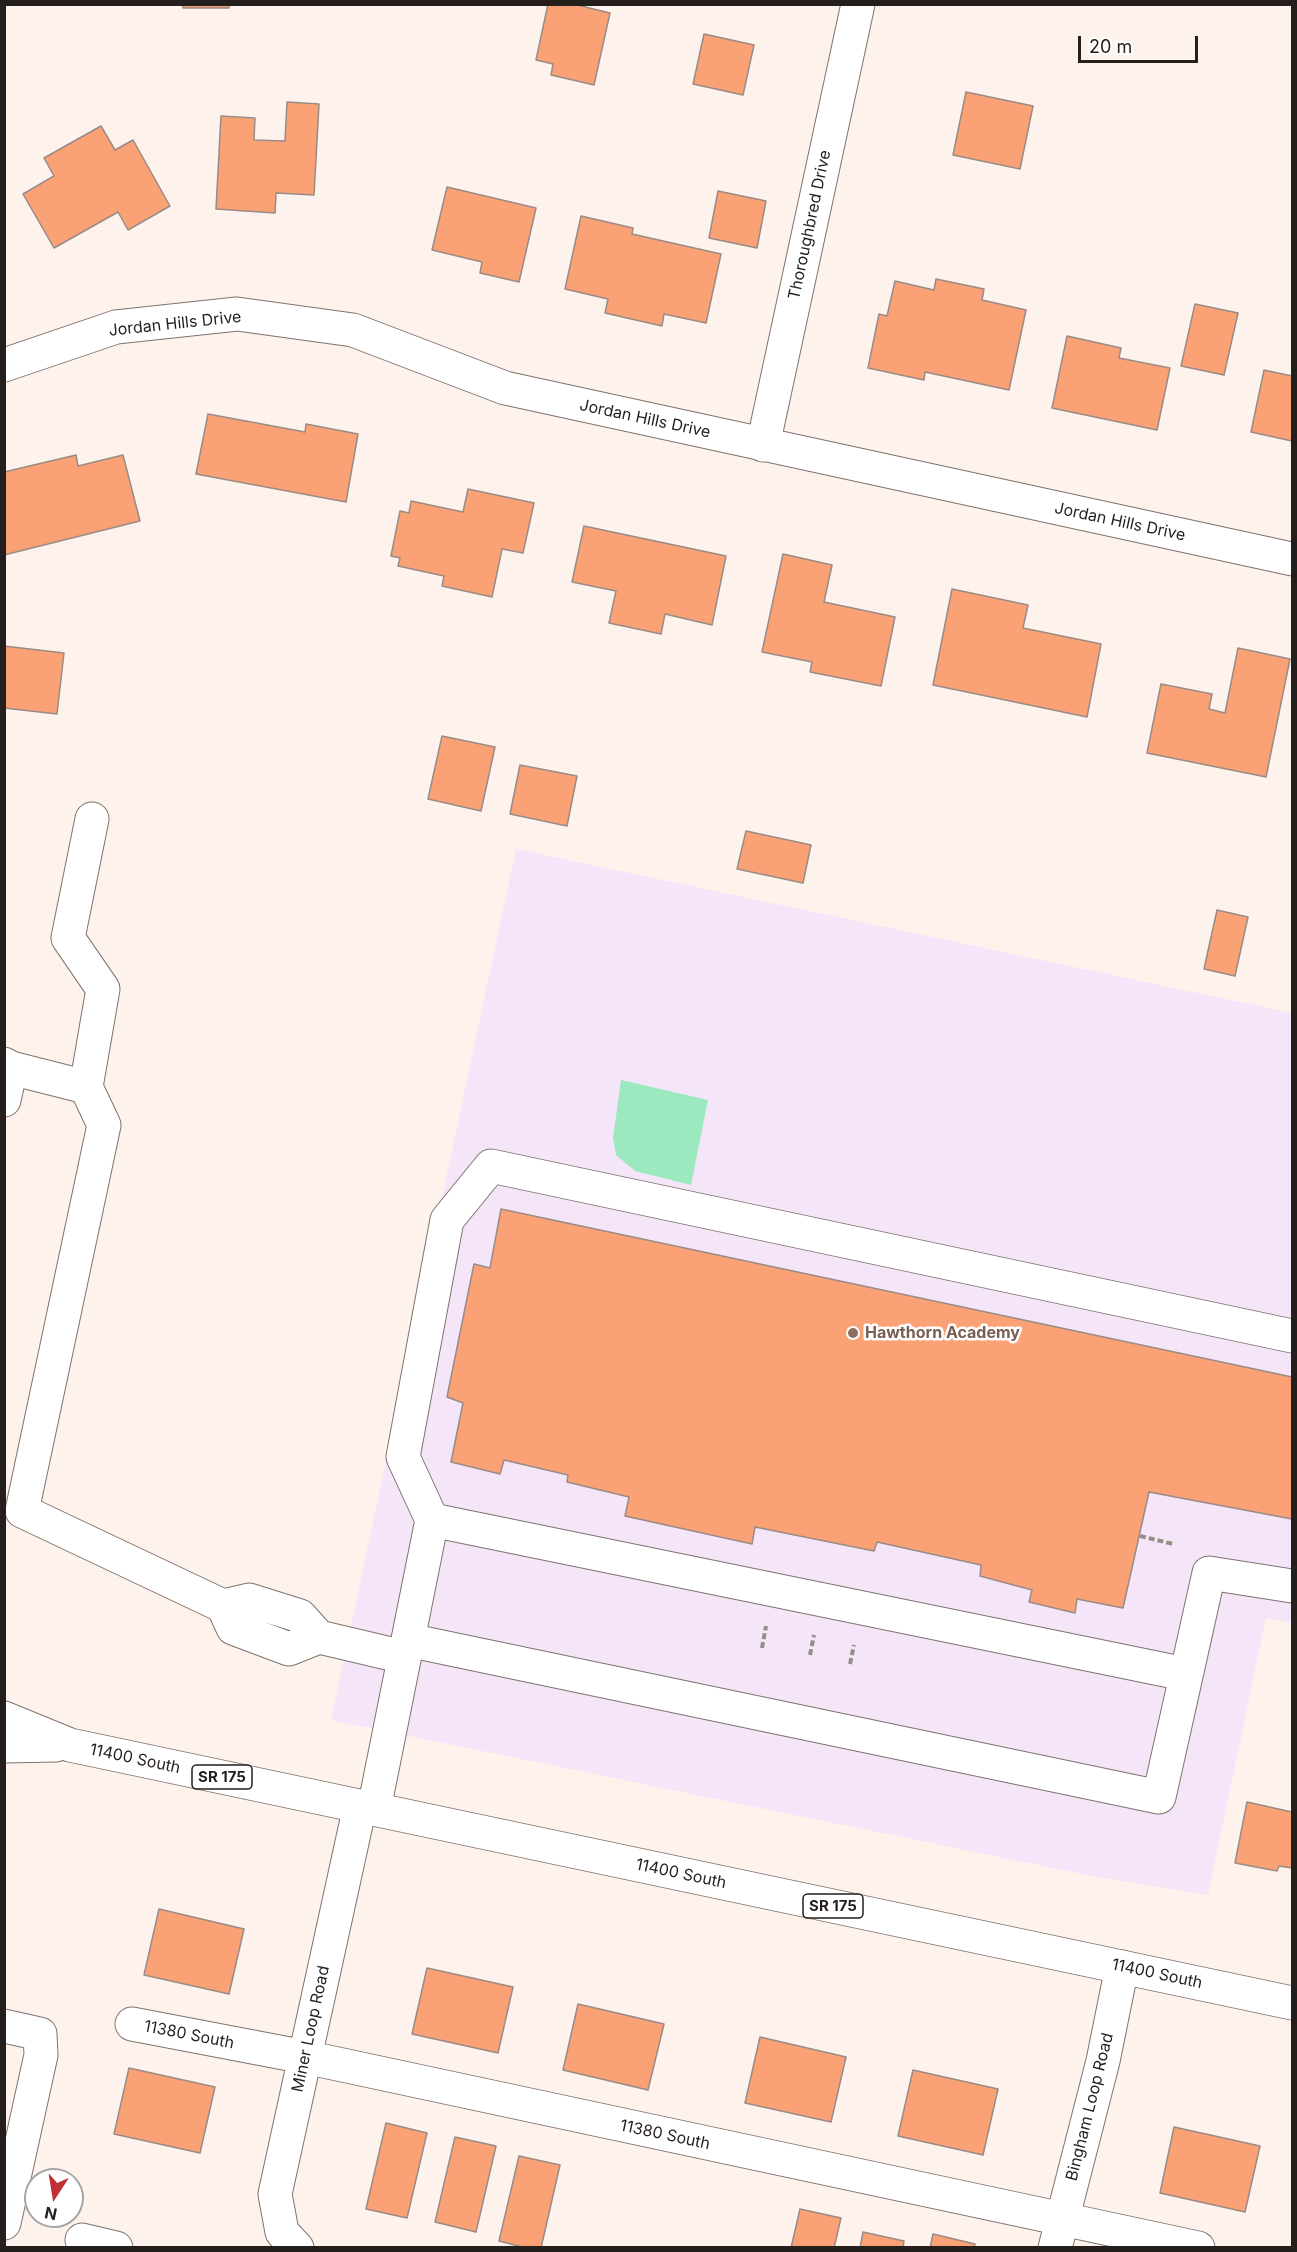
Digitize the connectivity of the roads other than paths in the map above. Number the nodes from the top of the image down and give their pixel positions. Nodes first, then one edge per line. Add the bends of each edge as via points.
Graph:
1 (858, 4) edge
2 (4, 365) edge
3 (763, 445) junction
4 (1293, 560) edge
5 (92, 819) dead end
6 (8, 1066) edge
7 (86, 1087) junction
8 (4, 1100) edge
9 (1293, 1336) edge
10 (432, 1520) junction
11 (1293, 1586) edge
12 (406, 1648) junction
13 (1185, 1674) junction
14 (4, 1718) edge
15 (70, 1745) junction
16 (4, 1746) edge
17 (367, 1808) junction
18 (1122, 1967) junction
19 (1293, 2003) edge
20 (132, 2024) dead end
21 (4, 2026) edge
22 (305, 2057) junction
23 (4, 2223) edge
24 (1059, 2234) edge
25 (82, 2240) dead end
26 (281, 2242) edge
27 (116, 2247) edge
28 (1198, 2247) edge

1 - 3 street, Thoroughbred Drive
2 - 3 street, Jordan Hills Drive via 116,327 237,314 353,330 505,388
3 - 4 street, Jordan Hills Drive
5 - 7 street via 68,938 103,989
6 - 7 street
6 - 8 street
7 - 12 street via 104,1125 22,1511 223,1606 249,1600 300,1616 319,1637
9 - 10 street via 491,1166 447,1220 403,1457
10 - 12 street, Miner Loop Road
10 - 13 street
11 - 13 street via 1209,1574
12 - 13 street via 1159,1797
12 - 17 street, Miner Loop Road
14 - 15 street, 11400 South / SR 175
15 - 16 street, 11400 South / SR 175
15 - 17 street, 11400 South / SR 175
17 - 18 street, 11400 South / SR 175
17 - 22 street, Miner Loop Road
18 - 19 street, 11400 South / SR 175
18 - 24 street, Bingham Loop Road via 1103,2061
20 - 22 street, 11380 South
21 - 23 street via 40,2034 40,2055
22 - 24 street, 11380 South
22 - 26 street, Miner Loop Road via 275,2194
24 - 28 street, 11380 South
25 - 27 street

